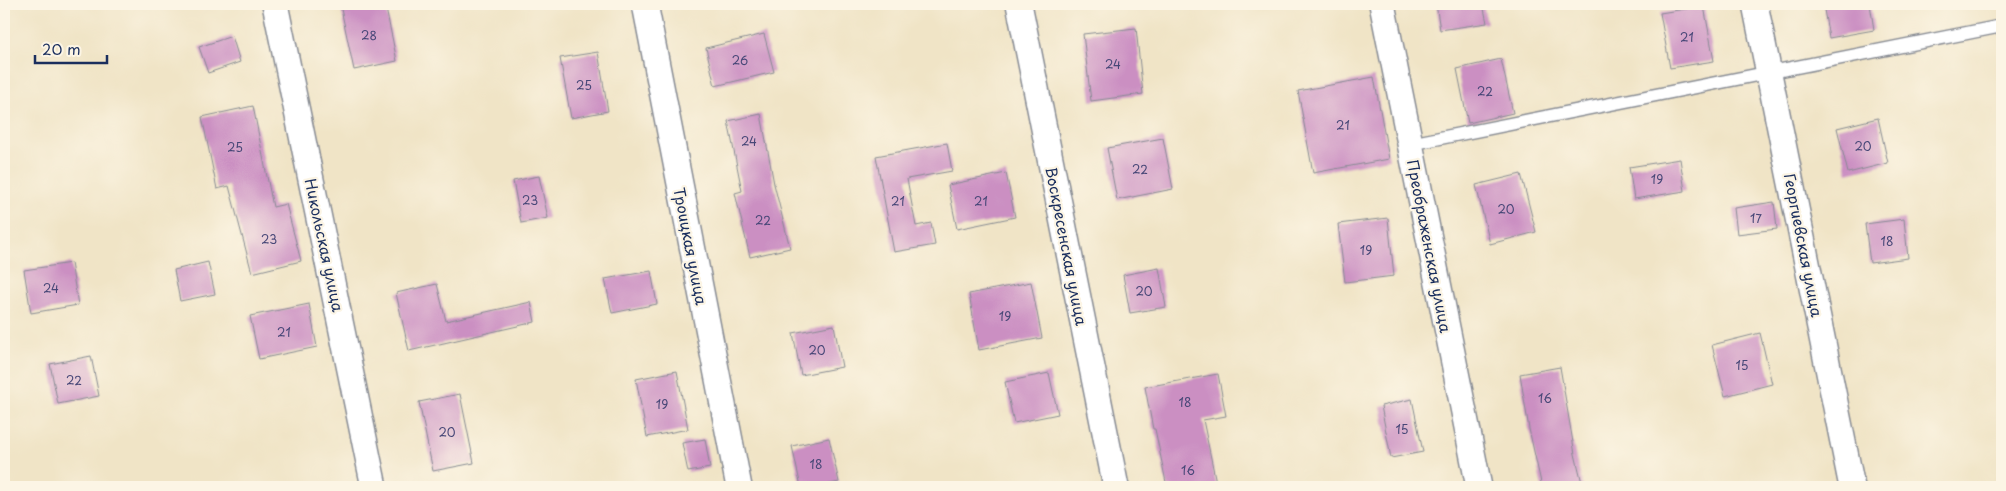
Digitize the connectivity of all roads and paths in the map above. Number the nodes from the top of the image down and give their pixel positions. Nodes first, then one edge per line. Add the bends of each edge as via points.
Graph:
1 (275, 4) edge
2 (645, 4) edge
3 (1019, 4) edge
4 (1382, 4) edge
5 (1755, 4) edge
6 (2002, 26) edge
7 (1769, 72) junction
8 (1410, 144) junction
9 (374, 487) edge
10 (738, 487) edge
11 (1116, 487) edge
12 (1479, 487) edge
13 (1852, 487) edge

1 - 9 street, Никольская улица
2 - 10 street, Троицкая улица
3 - 11 street, Воскресенская улица
4 - 8 street, Преображенская улица
5 - 7 street, Георгиевская улица
6 - 7 lane
7 - 8 lane
7 - 13 street, Георгиевская улица
8 - 12 street, Преображенская улица

